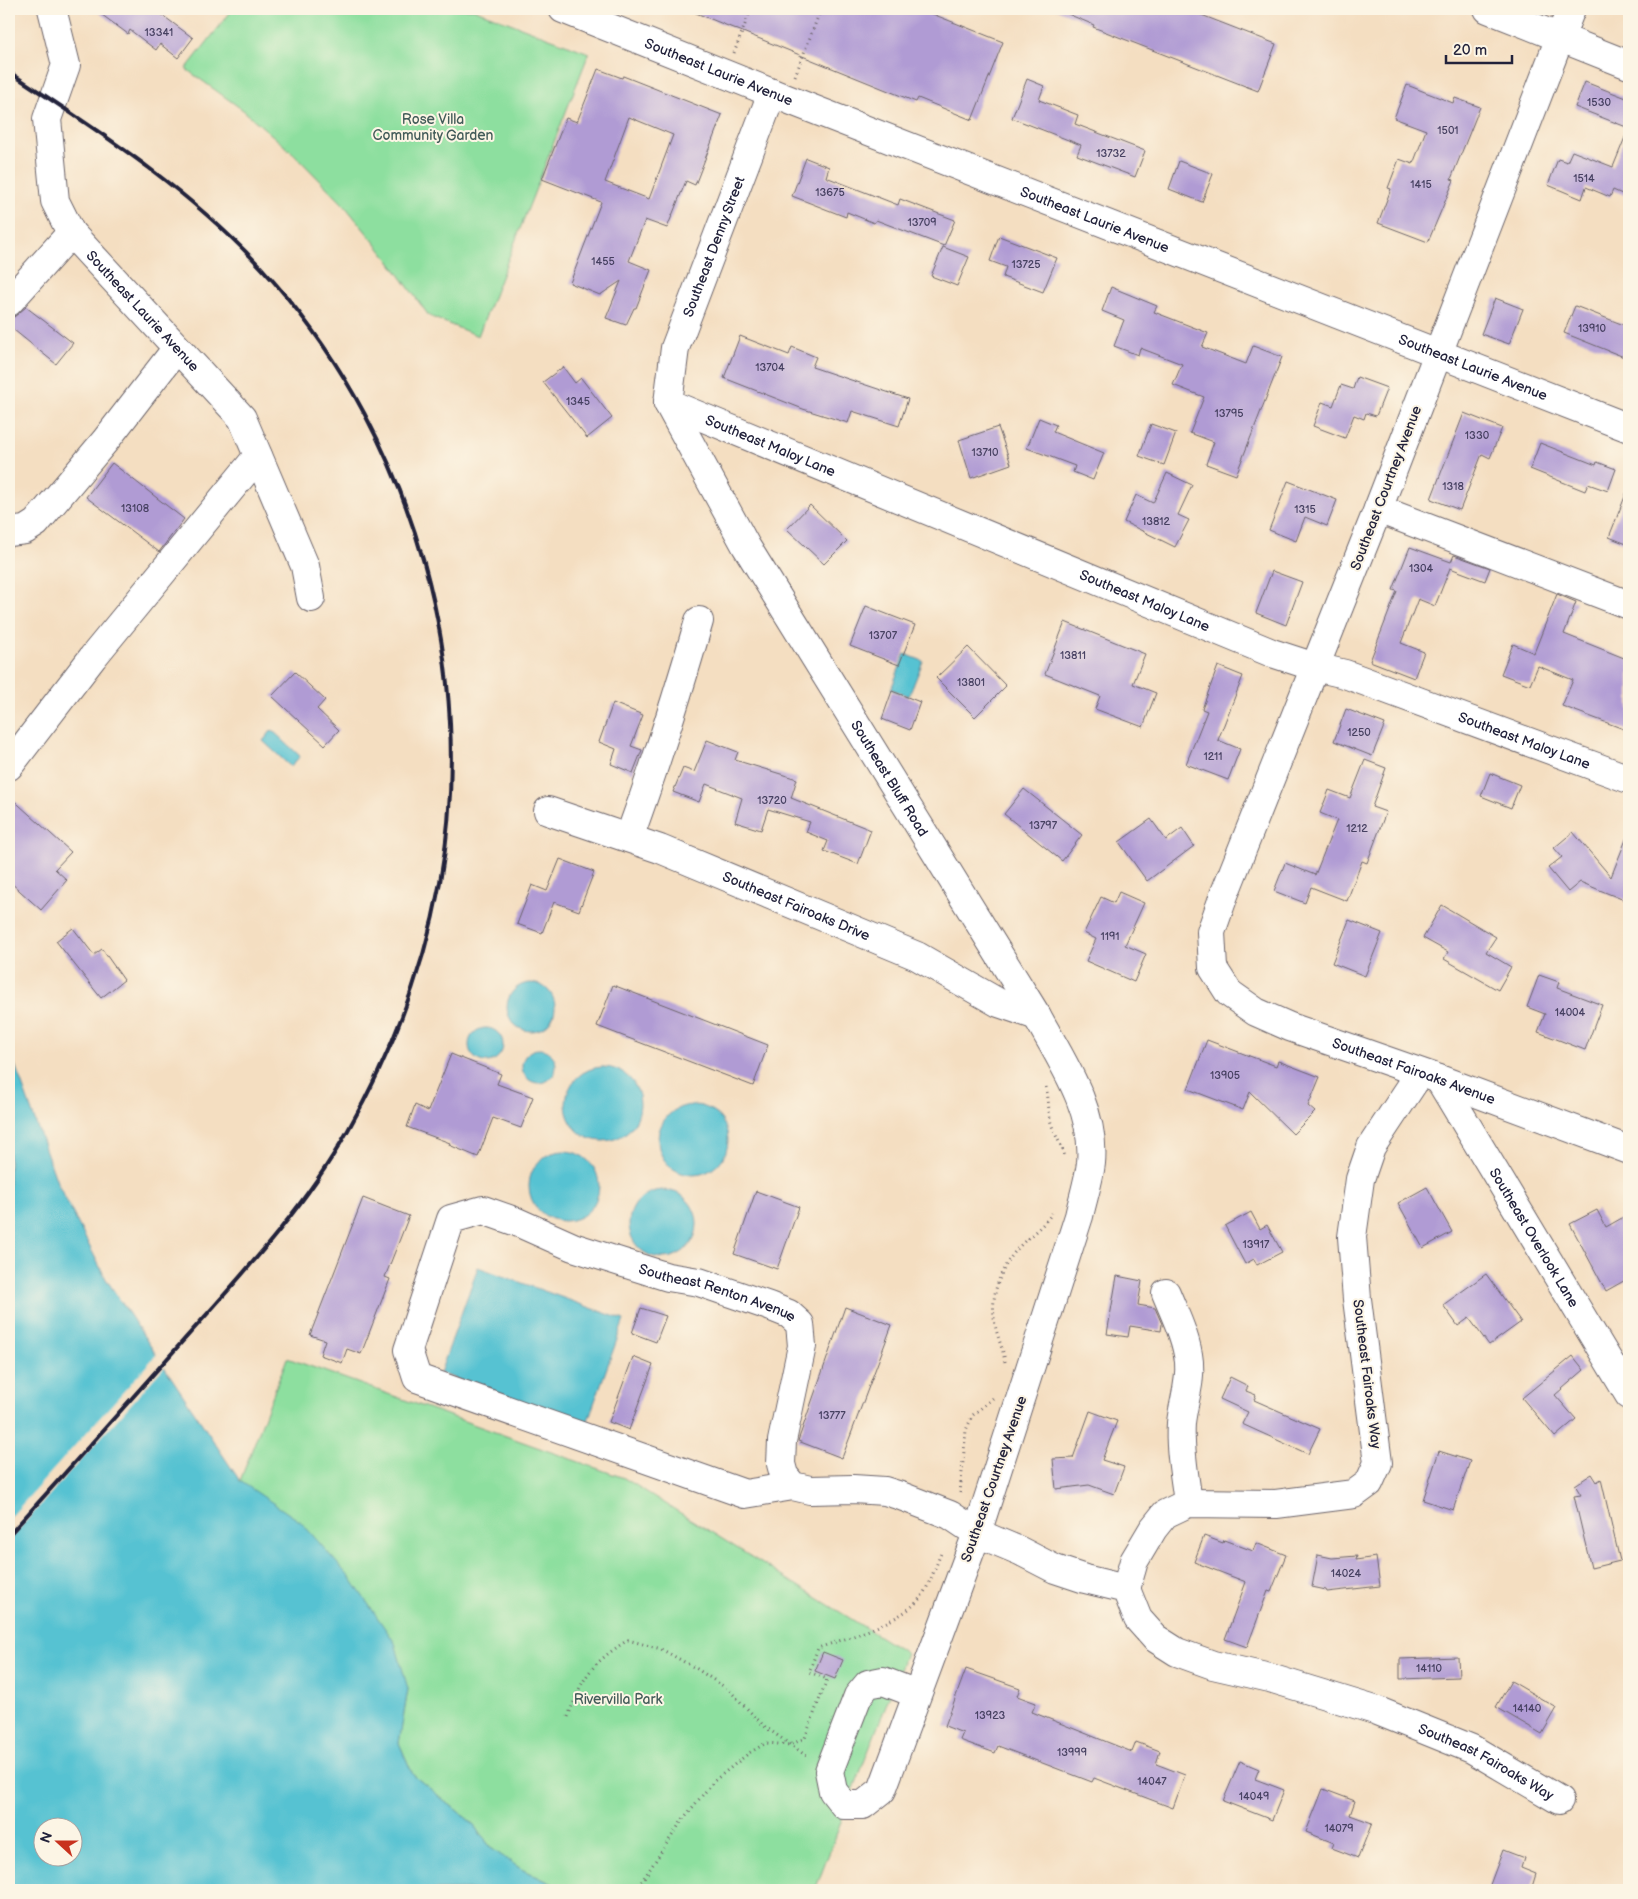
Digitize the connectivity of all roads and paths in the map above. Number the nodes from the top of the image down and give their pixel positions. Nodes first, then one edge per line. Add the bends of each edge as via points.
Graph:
1 (52, 9) edge
2 (563, 9) edge
3 (751, 9) edge
4 (821, 9) edge
5 (1488, 9) edge
6 (1571, 9) edge
7 (1560, 38) junction
8 (1629, 65) edge
9 (726, 74) junction
10 (779, 96) junction
11 (71, 232) junction
12 (9, 302) edge
13 (178, 348) junction
14 (1439, 353) junction
15 (668, 403) junction
16 (1629, 428) edge
17 (258, 456) junction
18 (1378, 509) junction
19 (9, 532) edge
20 (311, 598) dead end
21 (1629, 605) edge
22 (699, 621) dead end
23 (1314, 667) junction
24 (9, 766) edge
25 (1629, 779) edge
26 (548, 811) dead end
27 (629, 838) junction
28 (1213, 968) joint
29 (1037, 1016) junction
30 (1429, 1076) junction
31 (1629, 1150) edge
32 (1091, 1162) joint
33 (1166, 1293) dead end
34 (1629, 1395) edge
35 (793, 1486) junction
36 (1188, 1503) junction
37 (976, 1533) junction
38 (1126, 1589) junction
39 (917, 1694) junction
40 (568, 1717) dead end
41 (829, 1771) junction
42 (1559, 1800) dead end

1 - 11 street, Southeast Laurie Avenue via 66,65 47,119 55,201
2 - 9 street, Southeast Laurie Avenue
3 - 9 path
4 - 10 path
5 - 7 street
6 - 7 street, Southeast Courtney Avenue
7 - 8 street
7 - 14 street, Southeast Courtney Avenue
9 - 10 street, Southeast Laurie Avenue
10 - 14 street, Southeast Laurie Avenue
10 - 15 street, Southeast Denny Street via 675,348
11 - 12 street
11 - 13 street, Southeast Laurie Avenue
13 - 17 street, Southeast Laurie Avenue via 242,418
13 - 19 street via 36,523 26,530
14 - 16 street, Southeast Laurie Avenue
14 - 18 street, Southeast Courtney Avenue
15 - 23 street, Southeast Maloy Lane via 1272,653
15 - 29 street, Southeast Bluff Road via 746,546
17 - 20 street, Southeast Laurie Avenue via 305,566
17 - 24 street
18 - 21 street
18 - 23 street, Southeast Courtney Avenue
22 - 27 street via 668,727
23 - 25 street, Southeast Maloy Lane via 1345,674
23 - 28 street, Southeast Courtney Avenue via 1211,932
26 - 27 street, Southeast Fairoaks Drive
27 - 29 street, Southeast Fairoaks Drive via 917,956 999,1003
28 - 30 street, Southeast Fairoaks Avenue via 1229,993 1256,1012
29 - 32 street, Southeast Bluff Road via 1075,1087 1089,1126
30 - 31 street, Southeast Fairoaks Avenue
30 - 34 street, Southeast Overlook Lane
30 - 36 street, Southeast Fairoaks Way via 1371,1147 1360,1179 1352,1237 1378,1463 1369,1483 1354,1494 1276,1504
32 - 37 street, Southeast Courtney Avenue via 1076,1225
33 - 36 street via 1185,1340 1189,1362 1181,1424
35 - 35 street, Southeast Renton Avenue via 784,1476 781,1464 782,1441 802,1346 800,1324 789,1314 698,1282 668,1277 573,1247 483,1210 451,1219 408,1350 417,1378 745,1494
35 - 37 street via 810,1490 885,1491 950,1515
36 - 38 street, Southeast Fairoaks Way via 1165,1514 1153,1529 1134,1561
37 - 38 street via 1055,1569
37 - 39 street, Southeast Courtney Avenue
38 - 42 street, Southeast Fairoaks Way via 1138,1619 1155,1638 1177,1652 1378,1712 1472,1749
39 - 41 street via 882,1681 868,1684 858,1696
39 - 41 street, Southeast Courtney Avenue via 882,1790 863,1805 844,1805 833,1792
40 - 41 path via 579,1687 591,1670 604,1656 628,1640 661,1649 697,1669 729,1690 764,1726

